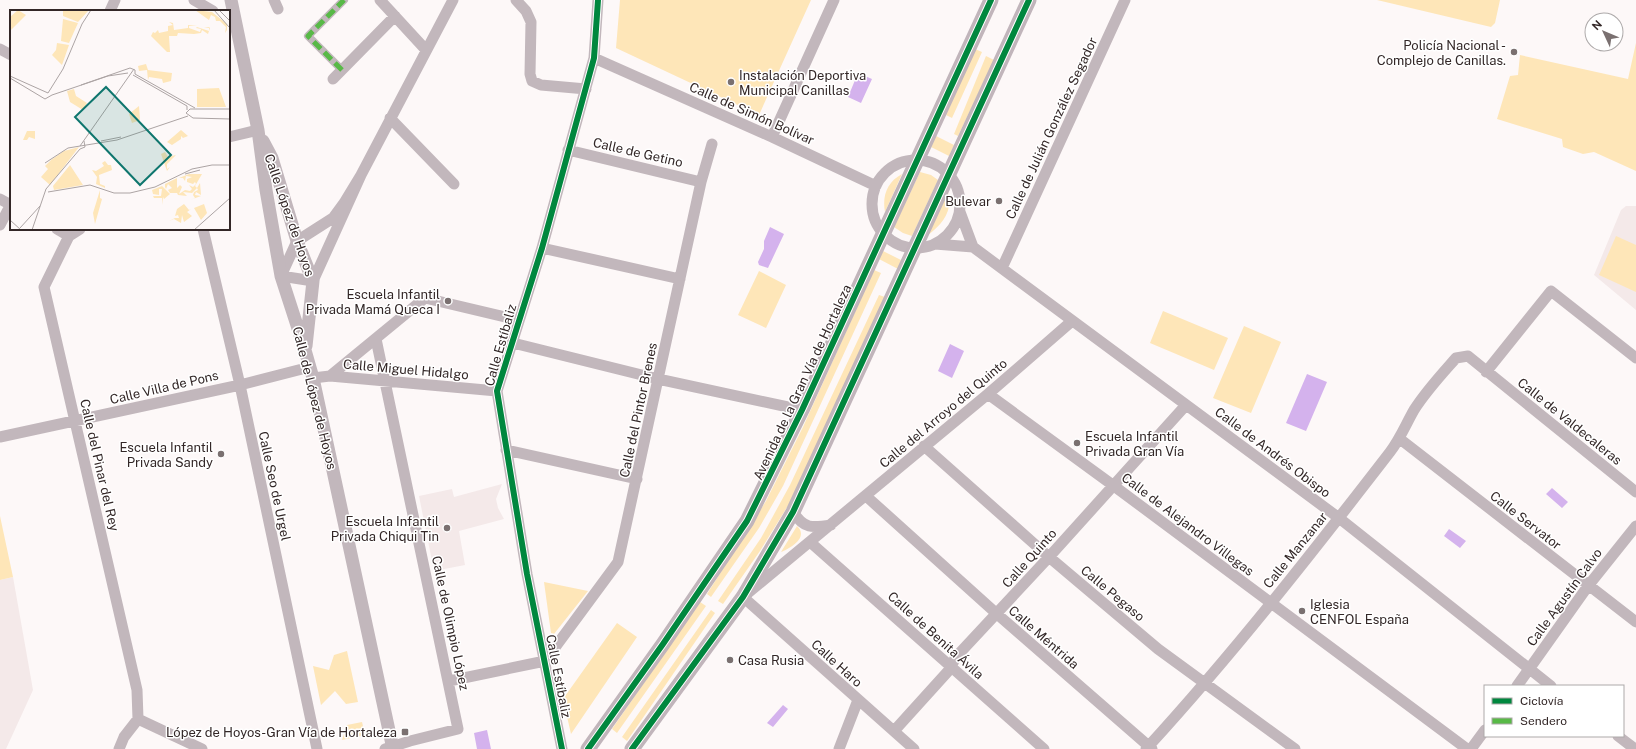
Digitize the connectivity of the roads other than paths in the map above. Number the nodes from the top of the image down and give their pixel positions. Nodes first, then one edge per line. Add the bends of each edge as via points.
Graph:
1 (115, 0) edge
2 (194, 0) edge
3 (231, 0) edge
4 (344, 0) edge
5 (380, 0) edge
6 (453, 0) edge
7 (516, 0) edge
8 (598, 0) edge
9 (834, 0) edge
10 (991, 0) edge
11 (1029, 0) edge
12 (1125, 0) edge
13 (110, 10) edge
14 (211, 10) edge
15 (395, 16) junction
16 (232, 22) edge
17 (0, 49) edge
18 (426, 50) junction
19 (10, 54) edge
20 (594, 58) junction
21 (342, 70) junction
22 (333, 79) dead end
23 (586, 89) junction
24 (390, 118) junction
25 (258, 130) junction
26 (230, 137) edge
27 (772, 137) junction
28 (712, 144) dead end
29 (568, 150) junction
30 (917, 160) junction
31 (361, 175) junction
32 (949, 175) junction
33 (702, 182) junction
34 (454, 184) dead end
35 (876, 186) junction
36 (0, 199) edge
37 (10, 204) edge
38 (10, 206) edge
39 (960, 212) junction
40 (0, 225) edge
41 (59, 230) edge
42 (79, 230) edge
43 (203, 230) edge
44 (884, 233) junction
45 (70, 236) junction
46 (297, 241) junction
47 (935, 244) junction
48 (973, 247) junction
49 (542, 248) junction
50 (915, 249) junction
51 (1002, 268) junction
52 (282, 276) junction
53 (680, 278) junction
54 (314, 282) junction
55 (518, 320) junction
56 (1072, 320) junction
57 (376, 339) junction
58 (513, 343) junction
59 (306, 350) junction
60 (1636, 358) edge
61 (311, 372) junction
62 (1486, 372) junction
63 (330, 376) junction
64 (658, 380) junction
65 (385, 381) junction
66 (240, 385) junction
67 (496, 391) junction
68 (988, 394) junction
69 (1186, 405) junction
70 (802, 410) junction
71 (76, 422) junction
72 (0, 437) edge
73 (1400, 440) junction
74 (924, 446) junction
75 (506, 450) junction
76 (638, 479) junction
77 (1114, 486) junction
78 (1636, 492) edge
79 (866, 496) junction
80 (793, 512) junction
81 (1339, 518) junction
82 (831, 525) junction
83 (1636, 526) edge
84 (810, 542) junction
85 (1049, 557) junction
86 (1588, 586) junction
87 (743, 597) junction
88 (1270, 603) junction
89 (997, 614) junction
90 (1636, 622) edge
91 (545, 661) junction
92 (951, 668) junction
93 (1529, 669) junction
94 (449, 682) junction
95 (1203, 683) junction
96 (1518, 685) edge
97 (1550, 685) edge
98 (858, 700) junction
99 (138, 719) junction
100 (894, 731) junction
101 (1484, 731) edge
102 (1619, 737) edge
103 (391, 748) edge
104 (1149, 748) edge
105 (119, 749) edge
106 (202, 749) edge
107 (317, 749) edge
108 (562, 749) edge
109 (588, 749) edge
110 (632, 749) edge
111 (839, 749) edge
112 (914, 749) edge
113 (1044, 749) edge
114 (1295, 749) edge
115 (1467, 749) edge
116 (1471, 749) edge
117 (1636, 749) edge

1 - 13 street
2 - 14 street
3 - 16 street, Calle de López de Hoyos
4 - 21 street via 308,36
5 - 15 street
6 - 18 street
7 - 23 street via 526,11 531,22 532,81 541,85
8 - 20 street, Calle Estíbaliz
9 - 27 street
10 - 30 main road, Avenida de la Gran Vía de Hortaleza
11 - 32 main road
12 - 51 street, Calle de Julián González Segador
15 - 18 street
15 - 21 street
16 - 25 street, Calle de López de Hoyos
17 - 19 street
18 - 24 street
20 - 23 street, Calle Estíbaliz
20 - 27 street, Calle de Simón Bolívar
21 - 22 street
23 - 29 street, Calle Estíbaliz
24 - 31 street
24 - 34 street
25 - 26 street
25 - 46 street, Calle López de Hoyos via 272,158
25 - 52 street, Calle de López de Hoyos
27 - 35 street, Calle de Simón Bolívar
28 - 33 street, Calle del Pintor Brenes
29 - 33 street, Calle de Getino
29 - 49 street, Calle Estíbaliz
30 - 32 street via 940,167
30 - 35 street via 892,166 882,174
30 - 44 main road, Avenida de la Gran Vía de Hortaleza
31 - 46 street via 333,218
31 - 54 street
32 - 39 street via 958,193
32 - 50 main road
33 - 53 street, Calle del Pintor Brenes
35 - 44 street via 872,207 877,224
36 - 37 street
38 - 40 street
39 - 47 street via 949,234
39 - 48 street
41 - 45 street
42 - 45 street, Calle del Pinar del Rey
43 - 66 street, Calle Seo de Urgel
44 - 50 street
44 - 70 main road, Avenida de la Gran Vía de Hortaleza
45 - 71 street, Calle del Pinar del Rey via 44,287
46 - 52 street
46 - 54 street, Calle López de Hoyos
47 - 48 street
47 - 50 street
48 - 51 street, Calle de Andrés Obispo
49 - 53 street
49 - 55 street, Calle Estíbaliz
50 - 80 main road
51 - 56 street, Calle de Andrés Obispo
52 - 54 street
52 - 59 street, Calle de López de Hoyos
53 - 64 street, Calle del Pintor Brenes
54 - 59 street, Calle López de Hoyos
55 - 57 street via 425,298
55 - 58 street, Calle Estíbaliz
56 - 68 street, Calle del Arroyo del Quinto
56 - 69 street, Calle de Andrés Obispo
57 - 63 street
57 - 65 street, Calle de Olimpio López
58 - 64 street
58 - 67 street, Calle Estíbaliz
59 - 61 street, Calle de López de Hoyos
60 - 62 street via 1551,291
61 - 63 street, Calle Miguel Hidalgo
61 - 66 street, Calle Villa de Pons
61 - 103 street, Calle de López de Hoyos
62 - 73 street, Calle Manzanar via 1468,356 1456,358 1414,411
62 - 78 street, Calle de Valdecaleras
63 - 65 street, Calle Miguel Hidalgo
64 - 70 street
64 - 76 street, Calle del Pintor Brenes
65 - 67 street, Calle Miguel Hidalgo
65 - 94 street, Calle de Olimpio López
66 - 71 street, Calle Villa de Pons
66 - 107 street, Calle Seo de Urgel
67 - 75 street, Calle Estíbaliz
68 - 74 street, Calle del Arroyo del Quinto
68 - 77 street, Calle de Alejandro Villegas
69 - 77 street, Calle Quinto
69 - 81 street, Calle de Andrés Obispo
70 - 109 main road, Avenida de la Gran Vía de Hortaleza via 747,521
71 - 72 street, Calle Villa de Pons
71 - 99 street, Calle del Pinar del Rey via 137,690
73 - 81 street, Calle Manzanar
73 - 86 street, Calle Servator
74 - 79 street, Calle del Arroyo del Quinto
74 - 85 street, Calle Pegaso
75 - 76 street
75 - 91 street, Calle Estíbaliz
76 - 91 street, Calle del Pintor Brenes via 618,562
77 - 85 street, Calle Quinto
77 - 88 street, Calle de Alejandro Villegas
79 - 82 street, Calle del Arroyo del Quinto
79 - 89 street, Calle Méntrida
80 - 82 street via 805,525 814,528
80 - 87 main road
81 - 88 street, Calle Manzanar
81 - 93 street, Calle de Andrés Obispo
82 - 84 street, Calle del Arroyo del Quinto
83 - 86 street, Calle Agustín Calvo
84 - 87 street, Calle del Arroyo del Quinto
84 - 92 street, Calle de Benita Ávila
85 - 89 street, Calle Quinto
85 - 95 street, Calle Pegaso via 1158,649
86 - 90 street, Calle Servator
86 - 93 street, Calle Agustín Calvo
87 - 98 street, Calle Haro
87 - 110 main road
88 - 95 street, Calle Manzanar
88 - 115 street, Calle de Alejandro Villegas
89 - 92 street, Calle Quinto via 955,658
89 - 104 street, Calle Méntrida
91 - 94 street
91 - 108 street, Calle Estíbaliz
92 - 100 street, Calle Quinto
92 - 113 street, Calle de Benita Ávila
93 - 96 street, Calle Agustín Calvo
93 - 97 street, Calle de Andrés Obispo
94 - 103 street, Calle de Olimpio López via 458,729
95 - 104 street, Calle Manzanar
95 - 114 street, Calle Pegaso
98 - 100 street, Calle Haro
98 - 111 street
99 - 105 street via 124,737
99 - 106 street
100 - 112 street, Calle Haro
101 - 116 street
102 - 117 street

